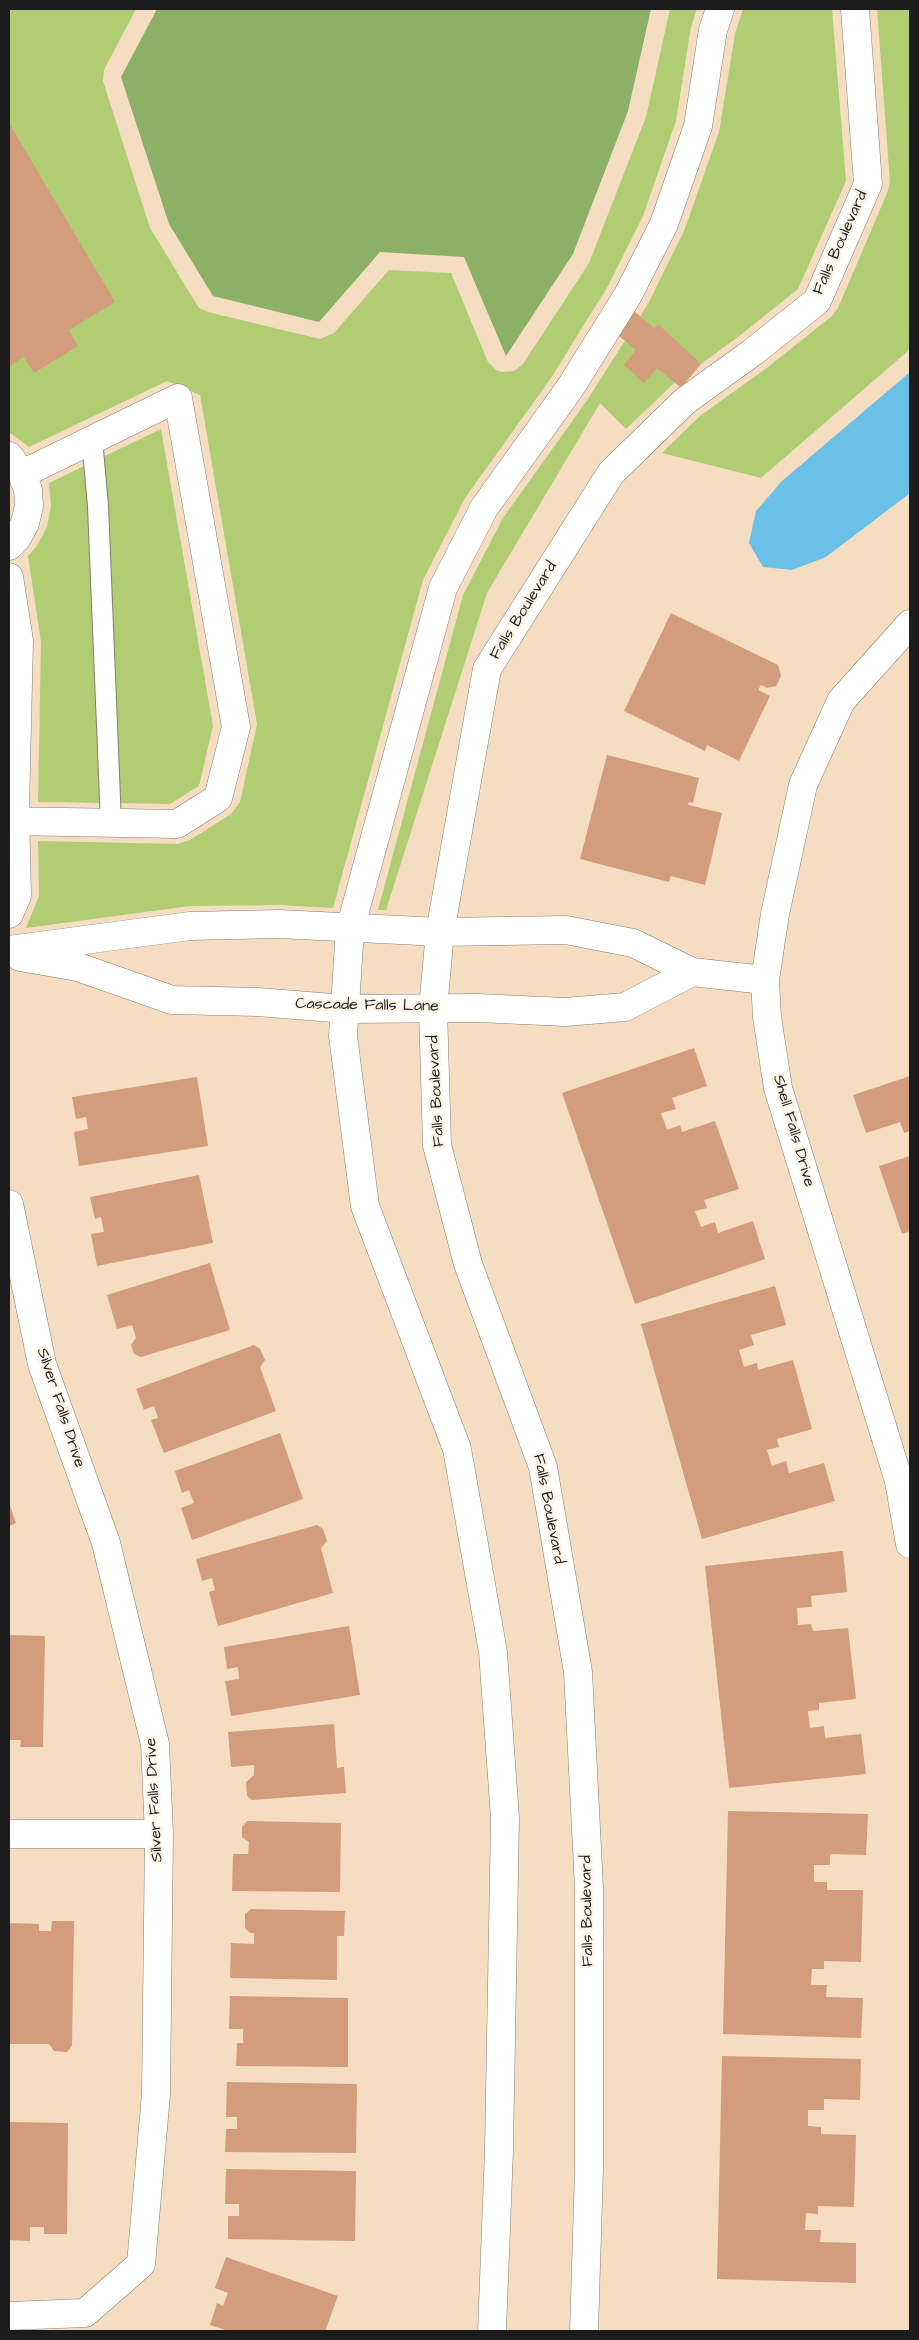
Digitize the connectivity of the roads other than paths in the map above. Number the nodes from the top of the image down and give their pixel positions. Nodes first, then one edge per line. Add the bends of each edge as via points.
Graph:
1 (720, 9) edge
2 (854, 9) edge
3 (92, 439) junction
4 (15, 465) edge
5 (9, 546) edge
6 (9, 577) edge
7 (910, 624) edge
8 (12, 821) edge
9 (111, 823) junction
10 (9, 914) edge
11 (350, 929) junction
12 (440, 932) junction
13 (9, 950) edge
14 (9, 955) edge
15 (692, 972) junction
16 (765, 980) junction
17 (345, 1009) junction
18 (434, 1009) junction
19 (9, 1204) edge
20 (910, 1544) edge
21 (9, 1834) edge
22 (160, 1834) junction
23 (9, 2316) edge
24 (492, 2331) edge
25 (584, 2331) edge

1 - 11 street via 713,30 698,126 664,224 628,295 570,388 484,508 443,588
2 - 12 street, Falls Boulevard via 868,184 817,301 685,401 611,473 488,669
3 - 4 street
3 - 9 lane via 98,506
3 - 9 street via 178,398 236,727 218,798 177,824
4 - 5 street via 28,490 29,506 25,523
6 - 8 street via 19,642
7 - 16 street, Shell Falls Drive via 841,702 803,785 775,914
8 - 9 street
8 - 10 street via 17,896
11 - 12 street
11 - 13 street via 278,924 190,926
11 - 17 street
12 - 15 street via 566,930 633,943
12 - 18 street, Falls Boulevard
14 - 17 street, Cascade Falls Lane via 78,967 172,1000
15 - 16 street
15 - 18 street, Cascade Falls Lane via 625,1008 565,1012
16 - 20 street, Shell Falls Drive via 778,1088 899,1482
17 - 18 street, Cascade Falls Lane
17 - 24 street via 343,1036 365,1206 457,1449 492,1652 505,1818
18 - 25 street, Falls Boulevard via 437,1145 468,1264 543,1467 578,1672 589,1888 589,2169
19 - 22 street, Silver Falls Drive via 42,1364 106,1542 155,1744
21 - 22 street
22 - 23 street, Silver Falls Drive via 156,2094 140,2264 85,2313

